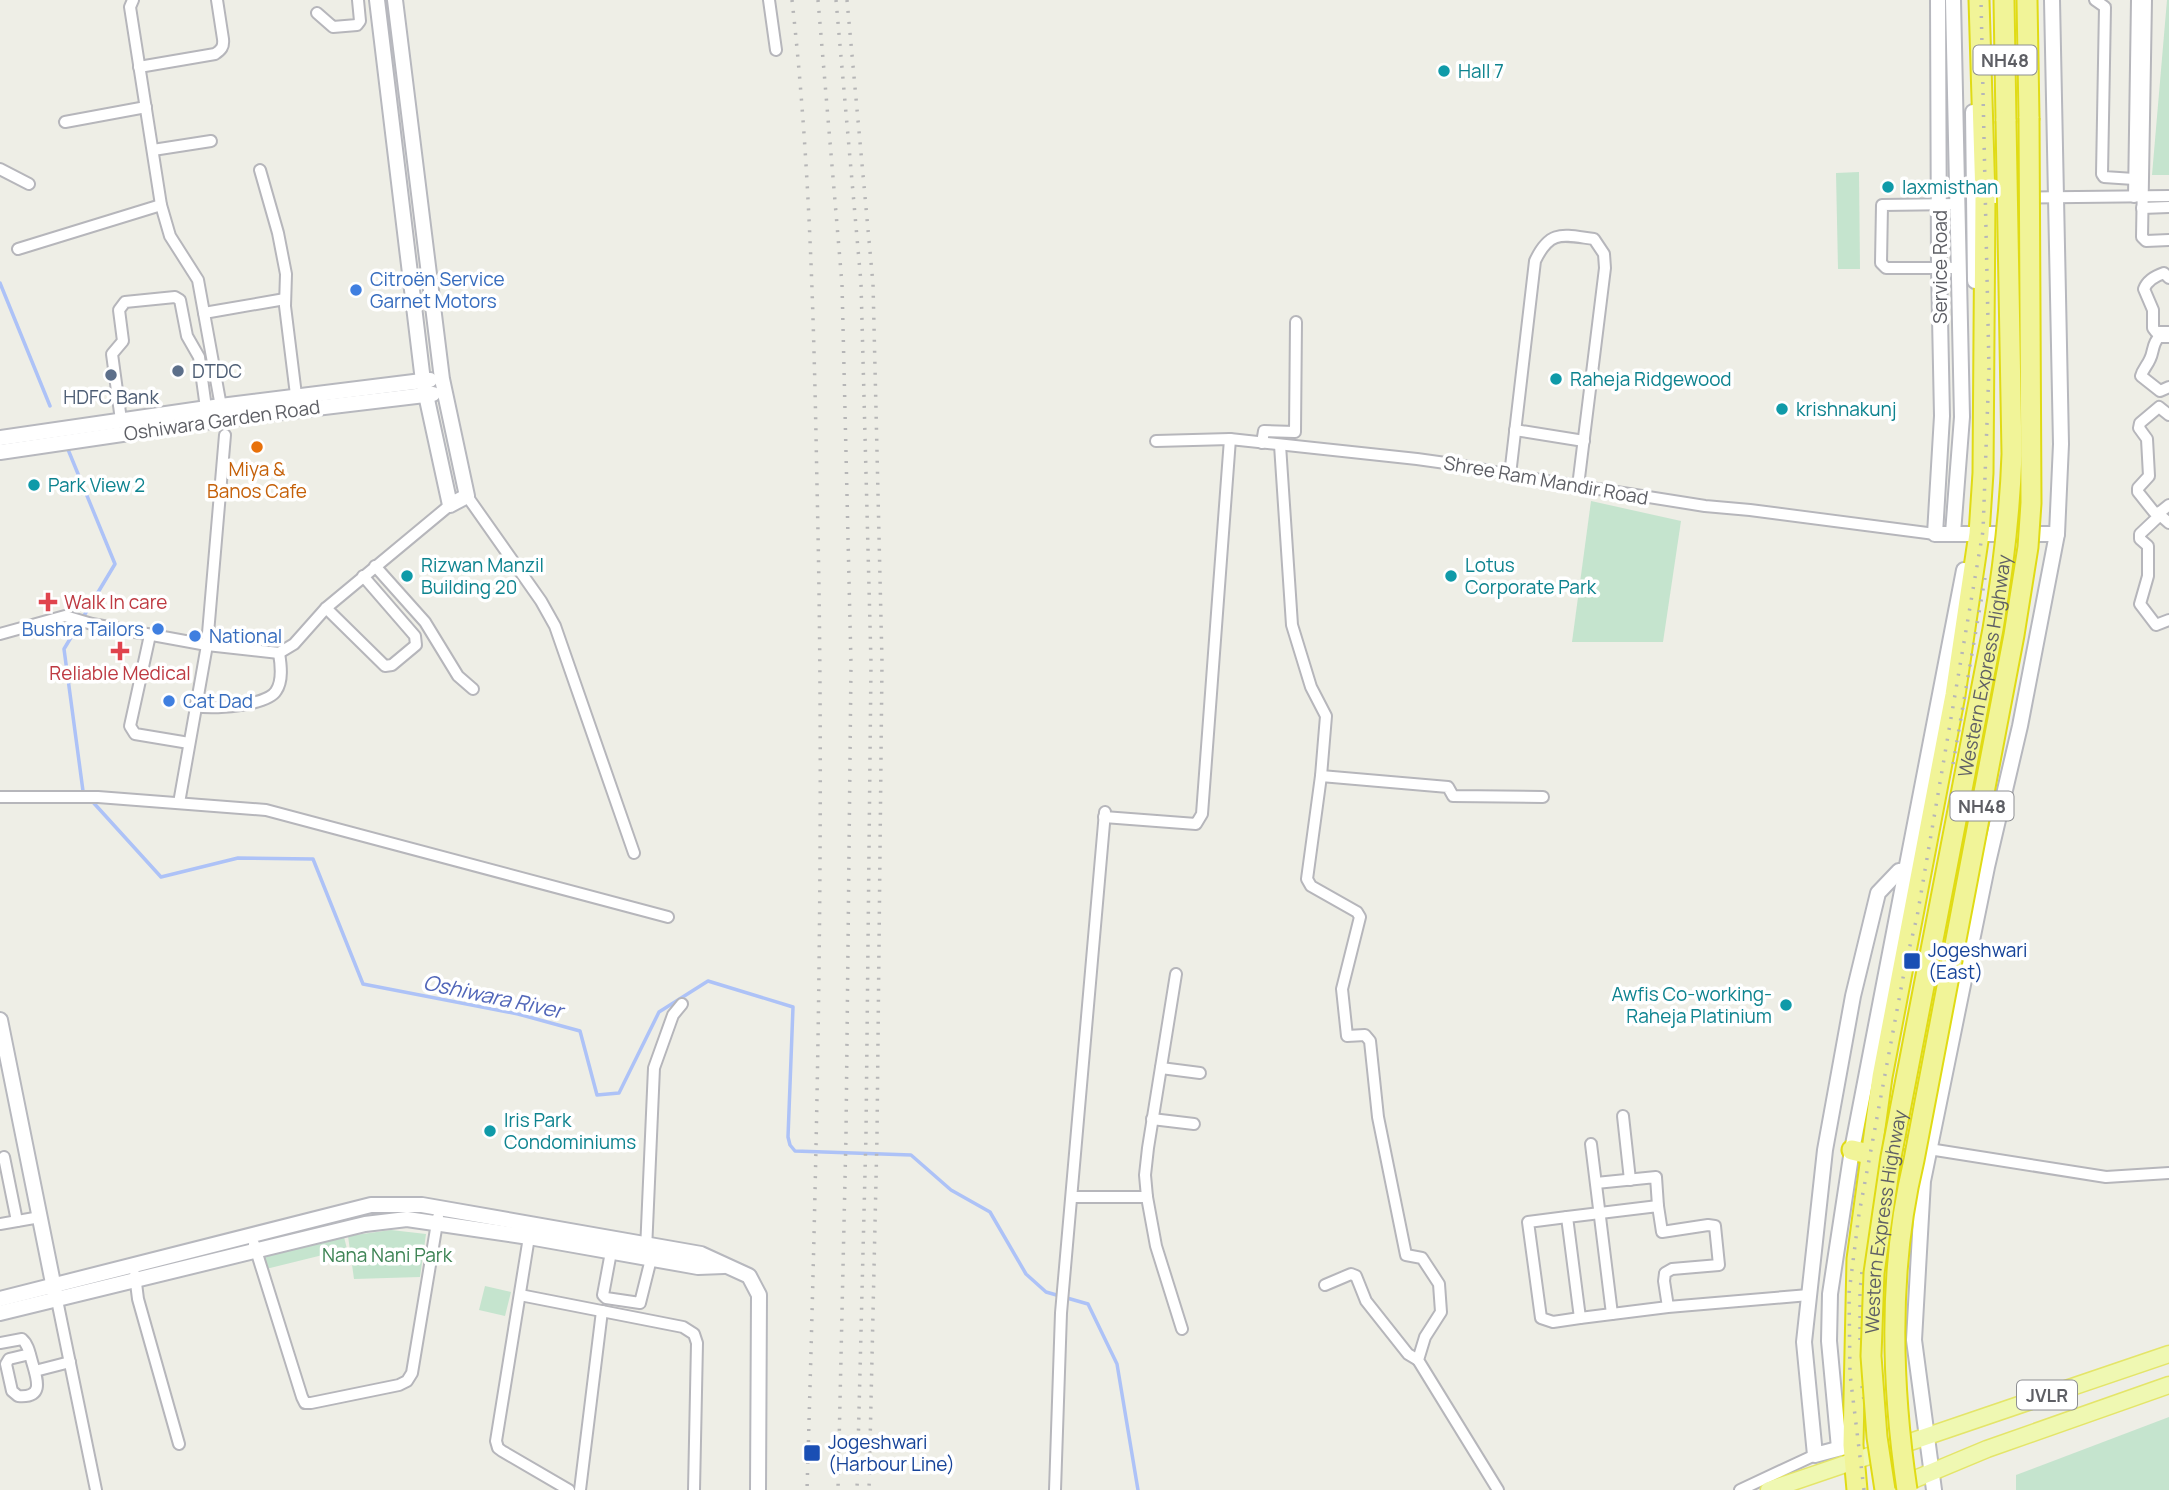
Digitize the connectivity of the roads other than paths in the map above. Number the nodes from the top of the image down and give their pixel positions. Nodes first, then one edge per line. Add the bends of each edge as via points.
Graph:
1 (133, 0) edge
2 (217, 0) edge
3 (358, 0) edge
4 (377, 0) edge
5 (395, 0) edge
6 (769, 0) edge
7 (1938, 0) edge
8 (1954, 0) edge
9 (1971, 0) edge
10 (1979, 0) edge
11 (2004, 0) edge
12 (2026, 0) edge
13 (2052, 0) edge
14 (2095, 0) edge
15 (2137, 0) edge
16 (2146, 0) edge
17 (317, 13) dead end
18 (776, 50) dead end
19 (139, 67) junction
20 (146, 107) junction
21 (65, 122) dead end
22 (211, 141) dead end
23 (153, 150) junction
24 (1956, 156) junction
25 (1939, 157) junction
26 (0, 169) edge
27 (260, 170) dead end
28 (2134, 179) junction
29 (29, 184) dead end
30 (2169, 196) edge
31 (1985, 198) junction
32 (2056, 199) junction
33 (2139, 200) junction
34 (1936, 204) junction
35 (1957, 204) junction
36 (161, 205) junction
37 (2169, 207) edge
38 (2169, 240) edge
39 (18, 249) dead end
40 (1936, 268) junction
41 (1959, 268) junction
42 (2169, 278) edge
43 (285, 299) junction
44 (204, 313) junction
45 (1296, 322) dead end
46 (2169, 334) edge
47 (443, 386) junction
48 (2169, 387) edge
49 (424, 388) junction
50 (298, 403) junction
51 (206, 408) junction
52 (222, 412) junction
53 (2169, 415) edge
54 (121, 420) junction
55 (1515, 430) junction
56 (1295, 432) junction
57 (225, 435) dead end
58 (0, 438) edge
59 (1230, 439) junction
60 (1156, 440) dead end
61 (1584, 441) junction
62 (1262, 443) junction
63 (1280, 445) junction
64 (1295, 447) junction
65 (0, 452) edge
66 (1510, 475) junction
67 (1578, 486) junction
68 (467, 496) junction
69 (450, 505) junction
70 (2169, 505) edge
71 (2169, 523) edge
72 (1952, 533) junction
73 (1935, 534) junction
74 (1975, 534) junction
75 (2057, 534) junction
76 (375, 566) junction
77 (363, 576) junction
78 (326, 608) junction
79 (2169, 620) edge
80 (0, 634) edge
81 (150, 635) junction
82 (207, 645) junction
83 (279, 653) junction
84 (473, 689) dead end
85 (197, 706) junction
86 (189, 744) junction
87 (1321, 776) junction
88 (0, 797) edge
89 (1543, 797) dead end
90 (179, 803) junction
91 (634, 853) dead end
92 (1913, 870) junction
93 (668, 917) dead end
94 (1176, 974) dead end
95 (682, 1004) dead end
96 (0, 1020) edge
97 (4, 1063) edge
98 (1161, 1068) junction
99 (1200, 1073) dead end
100 (1623, 1116) dead end
101 (1152, 1119) junction
102 (1194, 1124) dead end
103 (1591, 1144) dead end
104 (1874, 1145) junction
105 (1929, 1149) junction
106 (1852, 1150) junction
107 (27, 1153) junction
108 (2, 1157) edge
109 (2169, 1173) edge
110 (1630, 1180) junction
111 (1596, 1183) junction
112 (1072, 1197) junction
113 (1147, 1197) junction
114 (1658, 1206) junction
115 (440, 1208) junction
116 (1600, 1213) junction
117 (40, 1216) junction
118 (1567, 1217) junction
119 (18, 1221) junction
120 (303, 1222) junction
121 (0, 1224) edge
122 (437, 1224) junction
123 (251, 1234) junction
124 (529, 1237) junction
125 (307, 1238) junction
126 (256, 1251) junction
127 (611, 1252) junction
128 (648, 1254) junction
129 (133, 1266) junction
130 (109, 1271) junction
131 (136, 1281) junction
132 (1325, 1285) dead end
133 (113, 1286) junction
134 (55, 1292) junction
135 (1809, 1294) junction
136 (520, 1295) junction
137 (0, 1299) edge
138 (1668, 1307) junction
139 (601, 1311) junction
140 (0, 1313) edge
141 (1612, 1314) junction
142 (1580, 1318) junction
143 (1182, 1329) dead end
144 (0, 1343) edge
145 (30, 1354) junction
146 (2169, 1354) edge
147 (1418, 1360) junction
148 (70, 1362) junction
149 (35, 1371) junction
150 (2169, 1385) edge
151 (1925, 1436) junction
152 (178, 1444) dead end
153 (1849, 1451) junction
154 (1815, 1455) junction
155 (1931, 1472) junction
156 (96, 1490) edge
157 (569, 1490) edge
158 (580, 1490) edge
159 (694, 1490) edge
160 (758, 1490) edge
161 (1055, 1490) edge
162 (1498, 1490) edge
163 (1740, 1490) edge
164 (1769, 1490) edge
165 (1857, 1490) edge
166 (1885, 1490) edge
167 (1890, 1490) edge
168 (1907, 1490) edge
169 (1934, 1490) edge

1 - 19 street via 130,7
2 - 19 street via 224,45 220,50
3 - 17 street via 357,25 333,27
4 - 49 street
5 - 47 street
6 - 18 street
7 - 25 street, Service Road
8 - 24 street
9 - 74 street via 1978,392
10 - 31 highway
11 - 166 highway, Western Express Highway / NH48, bridge via 2011,501 1993,629 1891,1157 1878,1247 1871,1356
12 - 168 highway, Western Express Highway / NH48, bridge via 2032,453 2028,547 1903,1205 1894,1355
13 - 32 street
14 - 28 street via 2105,7 2102,174
15 - 28 street
16 - 33 street
19 - 20 street
20 - 21 street
20 - 23 street
22 - 23 street
23 - 36 street
24 - 25 street
24 - 35 street
25 - 34 street, Service Road
26 - 29 street
27 - 43 street via 286,274
28 - 33 street
30 - 33 street
31 - 32 street
31 - 74 highway via 1983,473
32 - 33 street
32 - 75 street via 2061,444
33 - 37 street
33 - 38 street via 2143,237 2146,241
34 - 35 street
34 - 40 street, Service Road
34 - 40 street via 1882,205 1881,263 1886,268
35 - 41 street
36 - 39 street
36 - 44 street via 170,236 198,280
40 - 41 street
40 - 73 street, Service Road via 1942,416
41 - 72 street via 1962,417
42 - 46 street via 2158,275 2144,289 2153,328
43 - 44 street
43 - 50 street
44 - 52 street
45 - 56 street
46 - 48 street via 2155,341 2141,376 2160,391
47 - 49 street, Oshiwara Garden Road
47 - 68 street
49 - 50 street, Oshiwara Garden Road
49 - 69 street
50 - 52 street, Oshiwara Garden Road
51 - 52 street, Oshiwara Garden Road
51 - 54 street, Oshiwara Garden Road
51 - 54 street via 199,357 187,336 180,300 125,302 119,310 123,341 112,354
52 - 65 street, Oshiwara Garden Road
53 - 70 street via 2159,407 2138,428 2147,439 2149,476 2138,492 2154,512
54 - 58 street, Oshiwara Garden Road
55 - 61 street
55 - 61 street via 1535,261 1548,240 1560,234 1594,239 1604,254 1605,268
55 - 66 street
56 - 62 street via 1264,431
56 - 64 street
57 - 82 street
59 - 60 street, Shree Ram Mandir Road
59 - 62 street, Shree Ram Mandir Road
59 - 112 street via 1202,814 1196,824 1105,815
61 - 67 street
62 - 63 street, Shree Ram Mandir Road
63 - 64 street, Shree Ram Mandir Road
63 - 87 street via 1292,625 1311,687 1326,716
64 - 66 street, Shree Ram Mandir Road
66 - 67 street, Shree Ram Mandir Road
67 - 73 street, Shree Ram Mandir Road
68 - 69 street
68 - 91 street via 555,626
69 - 76 street
71 - 79 street via 2158,517 2140,534 2148,546 2148,576 2139,599 2157,625
72 - 73 street
72 - 74 street
74 - 75 street
74 - 92 highway via 1956,689
75 - 105 street
76 - 77 street
76 - 84 street via 425,622 458,676
77 - 78 street
77 - 78 street via 415,636 416,645 385,666
78 - 83 street via 294,644
80 - 81 street via 65,616
81 - 82 street
81 - 86 street via 131,730
82 - 83 street
82 - 85 street
83 - 85 street via 280,678 270,697 234,707
85 - 86 street
86 - 90 street
87 - 89 street via 1448,787 1453,796
87 - 147 street via 1307,879 1360,917 1342,989 1348,1036 1365,1035 1370,1041 1378,1116 1406,1255 1422,1258 1439,1284 1441,1312 1425,1337
88 - 90 street
90 - 93 street via 266,810
92 - 104 highway
92 - 106 street
92 - 135 street via 1899,871 1878,893 1853,996 1825,1150
94 - 98 street
95 - 128 street via 673,1015 654,1068
96 - 97 street
97 - 107 street
98 - 99 street
98 - 101 street
100 - 110 street
101 - 102 street
101 - 113 street
103 - 111 street
104 - 105 street
104 - 106 highway
104 - 153 highway via 1857,1259
105 - 109 street via 2106,1177
105 - 151 street via 1914,1340
106 - 153 street via 1830,1294 1829,1341
107 - 108 street
107 - 117 street
108 - 119 street
110 - 111 street
110 - 114 street via 1656,1177
111 - 116 street
112 - 113 street
112 - 161 street via 1061,1313
113 - 143 street via 1156,1246
114 - 116 street
114 - 138 street via 1662,1232 1715,1226 1720,1255 1719,1265 1665,1273
115 - 120 street via 371,1205
115 - 122 street
115 - 128 street
116 - 118 street
116 - 141 street
117 - 119 street
117 - 134 street
118 - 142 street
118 - 142 street via 1528,1222 1541,1318 1553,1322
119 - 121 street
120 - 123 street
120 - 125 street
122 - 124 street
122 - 125 street via 407,1219
122 - 126 street via 407,1381 311,1404 302,1397
123 - 126 street
123 - 129 street
124 - 127 street
124 - 136 street
125 - 126 street
126 - 131 street
127 - 128 street
127 - 128 street via 603,1295 640,1303
128 - 160 street via 698,1268 729,1266 749,1276 758,1295
129 - 130 street
129 - 131 street
130 - 133 street
130 - 134 street
131 - 133 street
131 - 152 street
132 - 147 street via 1356,1276 1366,1301 1408,1354
133 - 134 street
134 - 137 street
134 - 140 street
134 - 148 street
135 - 138 street
135 - 154 street via 1804,1342
136 - 139 street
136 - 157 street via 496,1441 502,1451
138 - 141 street
139 - 158 street
139 - 159 street via 683,1327 694,1334
141 - 142 street
144 - 145 street via 25,1340
145 - 149 street
145 - 149 street via 7,1361 14,1394 25,1397 35,1392
146 - 151 main road, JVLR
147 - 162 street
148 - 149 street
148 - 156 street
150 - 155 main road, JVLR
151 - 153 main road, JVLR
151 - 155 street
153 - 154 street
153 - 164 main road
153 - 165 highway
154 - 163 street
155 - 167 main road, JVLR
155 - 169 street

